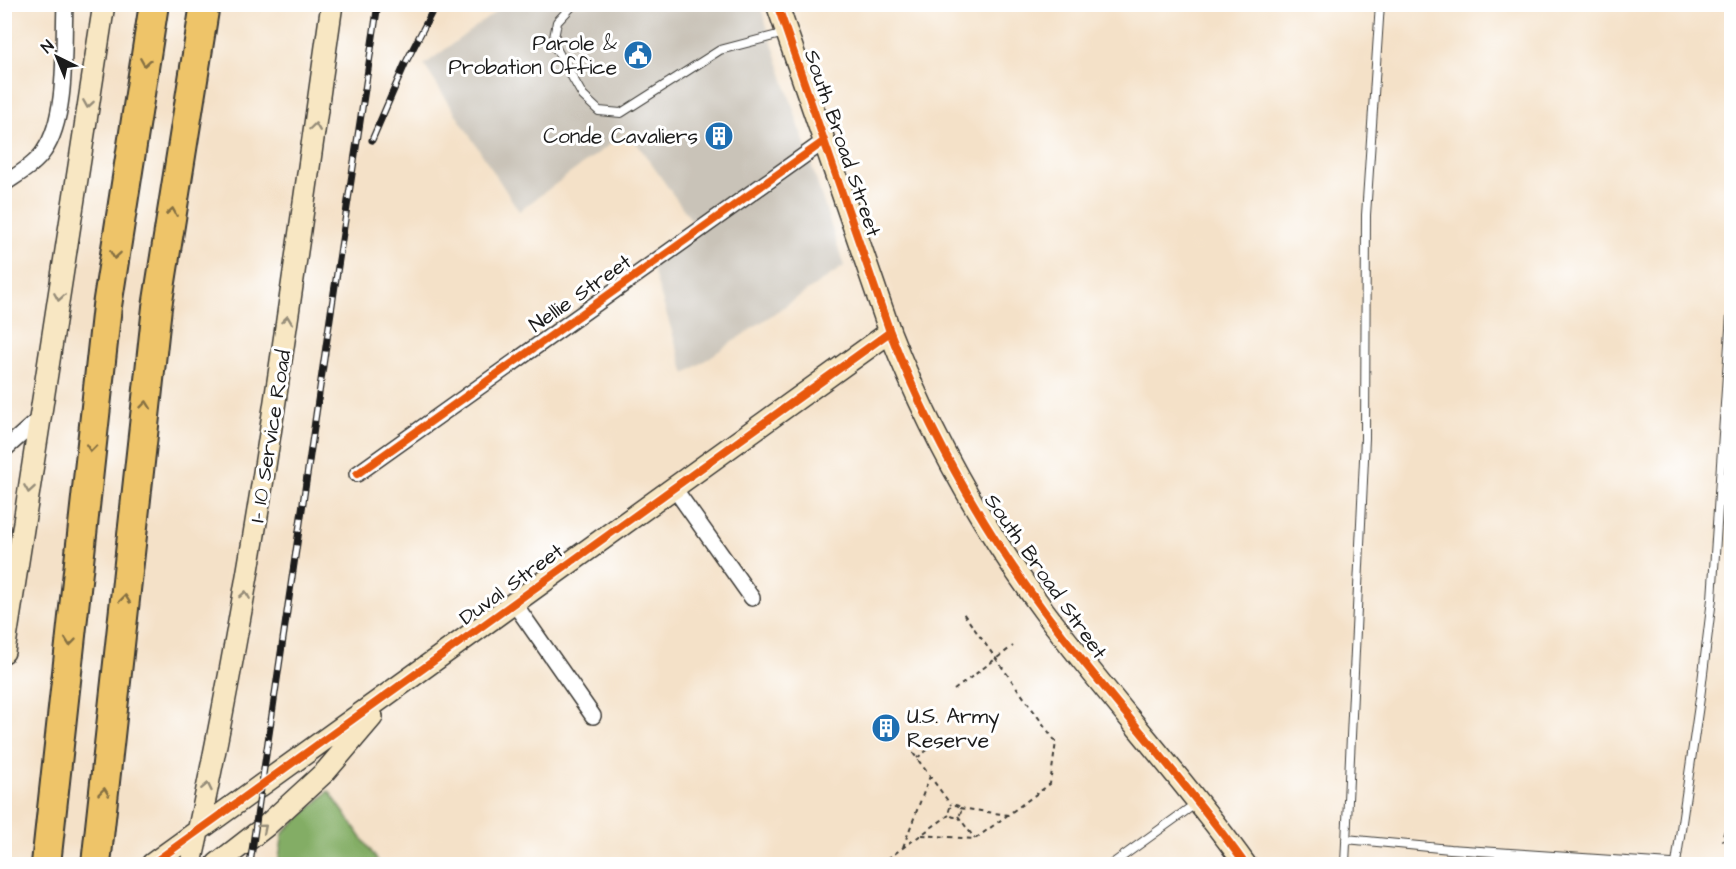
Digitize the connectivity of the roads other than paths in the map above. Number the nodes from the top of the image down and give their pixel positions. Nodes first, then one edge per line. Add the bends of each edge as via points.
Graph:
1 (65, 4) edge
2 (104, 4) edge
3 (154, 4) edge
4 (205, 4) edge
5 (332, 4) edge
6 (574, 4) edge
7 (777, 4) edge
8 (1380, 4) edge
9 (786, 33) junction
10 (823, 142) junction
11 (4, 184) edge
12 (1731, 299) edge
13 (891, 332) junction
14 (40, 418) junction
15 (4, 450) edge
16 (357, 474) dead end
17 (674, 488) junction
18 (753, 598) dead end
19 (514, 603) junction
20 (4, 652) edge
21 (394, 691) junction
22 (593, 716) dead end
23 (1198, 802) junction
24 (198, 831) junction
25 (1346, 839) junction
26 (97, 858) edge
27 (46, 864) edge
28 (152, 864) edge
29 (191, 864) edge
30 (218, 864) edge
31 (1112, 864) edge
32 (1245, 864) edge
33 (1345, 864) edge
34 (1671, 864) edge
35 (1676, 864) edge

1 - 11 street via 62,92 52,133 45,151
2 -> 14 street
3 -> 27 highway via 107,306
26 -> 4 highway via 157,307
24 -> 5 street, I- 10 Service Road via 259,512
6 - 9 lane via 557,22 553,43 583,96 599,111 621,113 720,50
7 - 9 street, South Broad Street
8 - 25 lane via 1366,215 1365,438
9 - 10 street, South Broad Street
10 - 13 street, South Broad Street
10 - 16 street, Nellie Street
12 - 35 lane via 1712,599
13 - 17 street, Duval Street
13 - 23 street, South Broad Street via 932,431 1003,553 1068,642
14 - 15 street
14 -> 20 street
17 - 18 street
17 - 19 street, Duval Street
19 - 21 street, Duval Street
19 - 22 street
21 - 24 street, Duval Street
30 -> 21 street, Duval Street via 326,771
23 - 31 lane
23 - 32 street, South Broad Street
24 - 28 street, Duval Street
24 - 29 street, I- 10 Service Road
25 - 33 lane
25 - 34 lane

